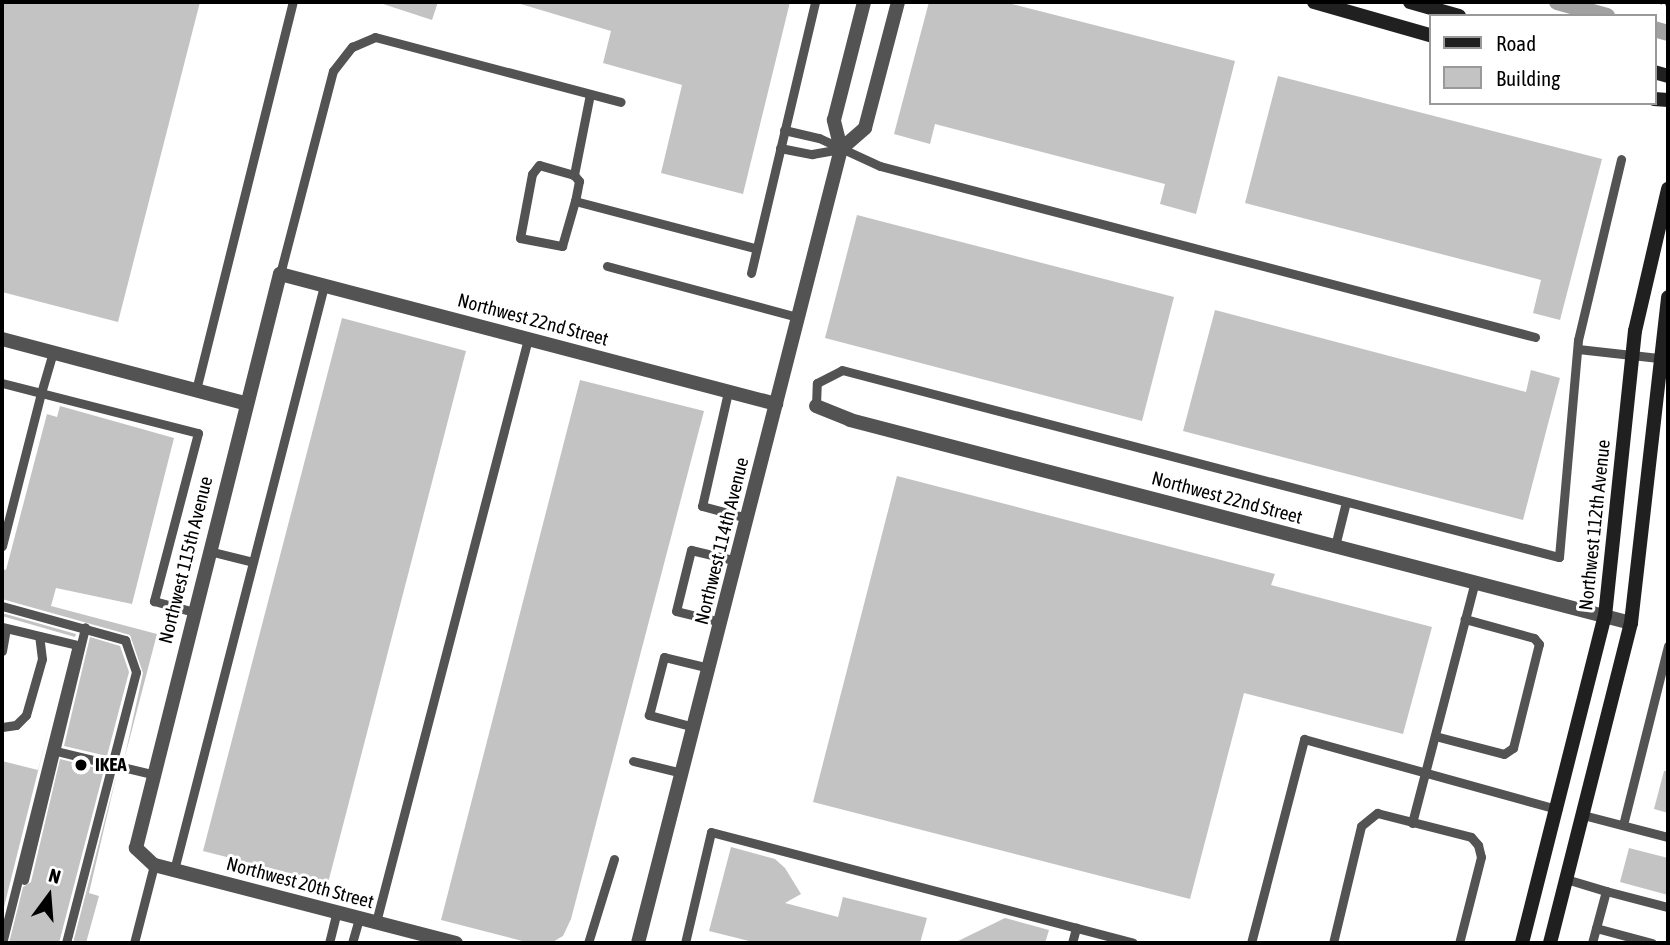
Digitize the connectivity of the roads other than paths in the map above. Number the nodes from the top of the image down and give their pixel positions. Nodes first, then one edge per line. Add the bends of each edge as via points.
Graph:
1 (293, 2) edge
2 (815, 2) edge
3 (864, 2) edge
4 (898, 2) edge
5 (1314, 2) edge
6 (1410, 2) edge
7 (1452, 14) edge
8 (1428, 34) edge
9 (590, 94) junction
10 (621, 102) dead end
11 (784, 130) junction
12 (780, 148) junction
13 (841, 149) junction
14 (1622, 159) dead end
15 (574, 175) junction
16 (1668, 189) edge
17 (575, 201) junction
18 (754, 248) junction
19 (607, 266) dead end
20 (751, 272) dead end
21 (280, 274) junction
22 (324, 286) junction
23 (1668, 298) edge
24 (798, 317) junction
25 (1535, 337) dead end
26 (2, 339) edge
27 (528, 339) junction
28 (1664, 342) edge
29 (1578, 349) junction
30 (53, 352) junction
31 (1631, 356) junction
32 (1661, 363) edge
33 (2, 383) edge
34 (196, 390) junction
35 (727, 392) junction
36 (41, 393) junction
37 (245, 403) junction
38 (776, 404) junction
39 (816, 406) joint
40 (1346, 502) junction
41 (747, 519) junction
42 (1335, 546) junction
43 (2, 547) edge
44 (209, 551) junction
45 (737, 561) junction
46 (253, 562) junction
47 (1475, 582) junction
48 (2, 606) edge
49 (194, 611) junction
50 (1605, 616) junction
51 (1465, 619) junction
52 (721, 622) junction
53 (1631, 623) junction
54 (85, 627) junction
55 (4, 628) edge
56 (39, 636) junction
57 (1668, 646) edge
58 (2, 651) edge
59 (709, 668) junction
60 (2, 727) edge
61 (694, 727) junction
62 (1435, 736) junction
63 (51, 749) junction
64 (633, 761) dead end
65 (682, 773) junction
66 (1425, 773) junction
67 (151, 774) junction
68 (1556, 809) junction
69 (1583, 815) junction
70 (1412, 823) junction
71 (1623, 825) junction
72 (1668, 837) edge
73 (138, 854) joint
74 (614, 859) dead end
75 (154, 865) junction
76 (174, 870) junction
77 (1566, 879) junction
78 (1606, 891) junction
79 (1668, 907) edge
80 (337, 912) junction
81 (359, 918) junction
82 (376, 922) junction
83 (1076, 928) junction
84 (1596, 928) junction
85 (2, 943) edge
86 (8, 943) edge
87 (66, 943) edge
88 (134, 943) edge
89 (329, 943) edge
90 (352, 943) edge
91 (456, 943) edge
92 (588, 943) edge
93 (638, 943) edge
94 (685, 943) edge
95 (1072, 943) edge
96 (1133, 943) edge
97 (1251, 943) edge
98 (1333, 943) edge
99 (1459, 943) edge
100 (1521, 943) edge
101 (1550, 943) edge
102 (1592, 943) edge
103 (1652, 943) edge

1 - 34 lane
2 - 11 lane
3 - 13 street, Northwest 114th Avenue via 834,120
4 - 13 street via 866,128
5 - 8 street
6 - 7 street
9 - 10 lane
9 - 15 lane
9 - 21 lane via 375,37 352,47 333,71
11 - 12 lane
11 - 13 lane
12 - 13 lane via 812,154
12 - 18 lane
13 - 24 street, Northwest 114th Avenue
13 - 25 lane via 880,166
14 - 29 lane
15 - 17 lane via 579,181
15 - 17 lane via 539,165 532,174 520,237 562,246
16 - 31 street, Northwest 112th Avenue
17 - 18 lane
18 - 20 lane
19 - 24 lane
21 - 22 street, Northwest 22nd Street
21 - 37 street, Northwest 115th Avenue
22 - 27 street, Northwest 22nd Street
22 - 46 lane
23 - 28 street
24 - 38 street, Northwest 114th Avenue
26 - 30 street
27 - 35 street, Northwest 22nd Street
27 - 82 lane
28 - 32 street
29 - 31 lane
29 - 40 lane via 1559,557
30 - 34 street
30 - 36 lane
31 - 32 lane
31 - 50 street, Northwest 112th Avenue
32 - 53 street
33 - 36 lane
34 - 37 street
35 - 38 street, Northwest 22nd Street
35 - 41 lane via 702,506
36 - 43 lane
36 - 49 lane via 198,433 154,601
37 - 44 street, Northwest 115th Avenue
38 - 41 street, Northwest 114th Avenue
39 - 40 lane via 817,383 842,370
39 - 42 street, Northwest 22nd Street via 850,420
40 - 42 lane
41 - 45 street, Northwest 114th Avenue
42 - 47 street, Northwest 22nd Street
44 - 46 lane
44 - 49 street, Northwest 115th Avenue
45 - 52 street, Northwest 114th Avenue
45 - 52 lane via 691,550 676,611
46 - 76 lane
47 - 50 street, Northwest 22nd Street
47 - 51 lane
48 - 54 lane
49 - 67 street, Northwest 115th Avenue
50 - 53 street, Northwest 22nd Street
50 - 68 street, Northwest 112th Avenue
51 - 62 lane
51 - 62 lane via 1534,638 1539,644 1513,748 1504,754
52 - 59 street, Northwest 114th Avenue
53 - 69 street
54 - 86 lane
54 - 87 lane via 125,640 136,672
55 - 56 lane
55 - 58 lane
56 - 60 lane via 42,659 26,715 16,724
56 - 63 lane via 77,645
57 - 71 lane
59 - 61 street, Northwest 114th Avenue
59 - 61 lane via 664,657 649,715
61 - 65 street, Northwest 114th Avenue
62 - 66 lane
63 - 67 lane
63 - 85 lane
64 - 65 lane
65 - 93 street, Northwest 114th Avenue
66 - 68 lane
66 - 70 lane
66 - 97 lane via 1304,739
67 - 73 street, Northwest 115th Avenue via 135,835
68 - 69 street
68 - 100 street, Northwest 112th Avenue
69 - 71 lane
69 - 77 street
70 - 98 lane via 1377,813 1363,821
70 - 99 lane via 1471,838 1480,850
71 - 72 lane
73 - 75 street, Northwest 20th Street
74 - 92 lane
75 - 76 street, Northwest 20th Street
75 - 88 lane
76 - 80 street, Northwest 20th Street
77 - 78 lane
77 - 101 street
78 - 79 lane
78 - 84 lane
80 - 81 street, Northwest 20th Street
80 - 89 lane
81 - 82 street, Northwest 20th Street
81 - 90 lane
82 - 91 street, Northwest 20th Street
83 - 94 lane via 711,832
83 - 95 lane
83 - 96 lane
84 - 102 lane
84 - 103 lane

